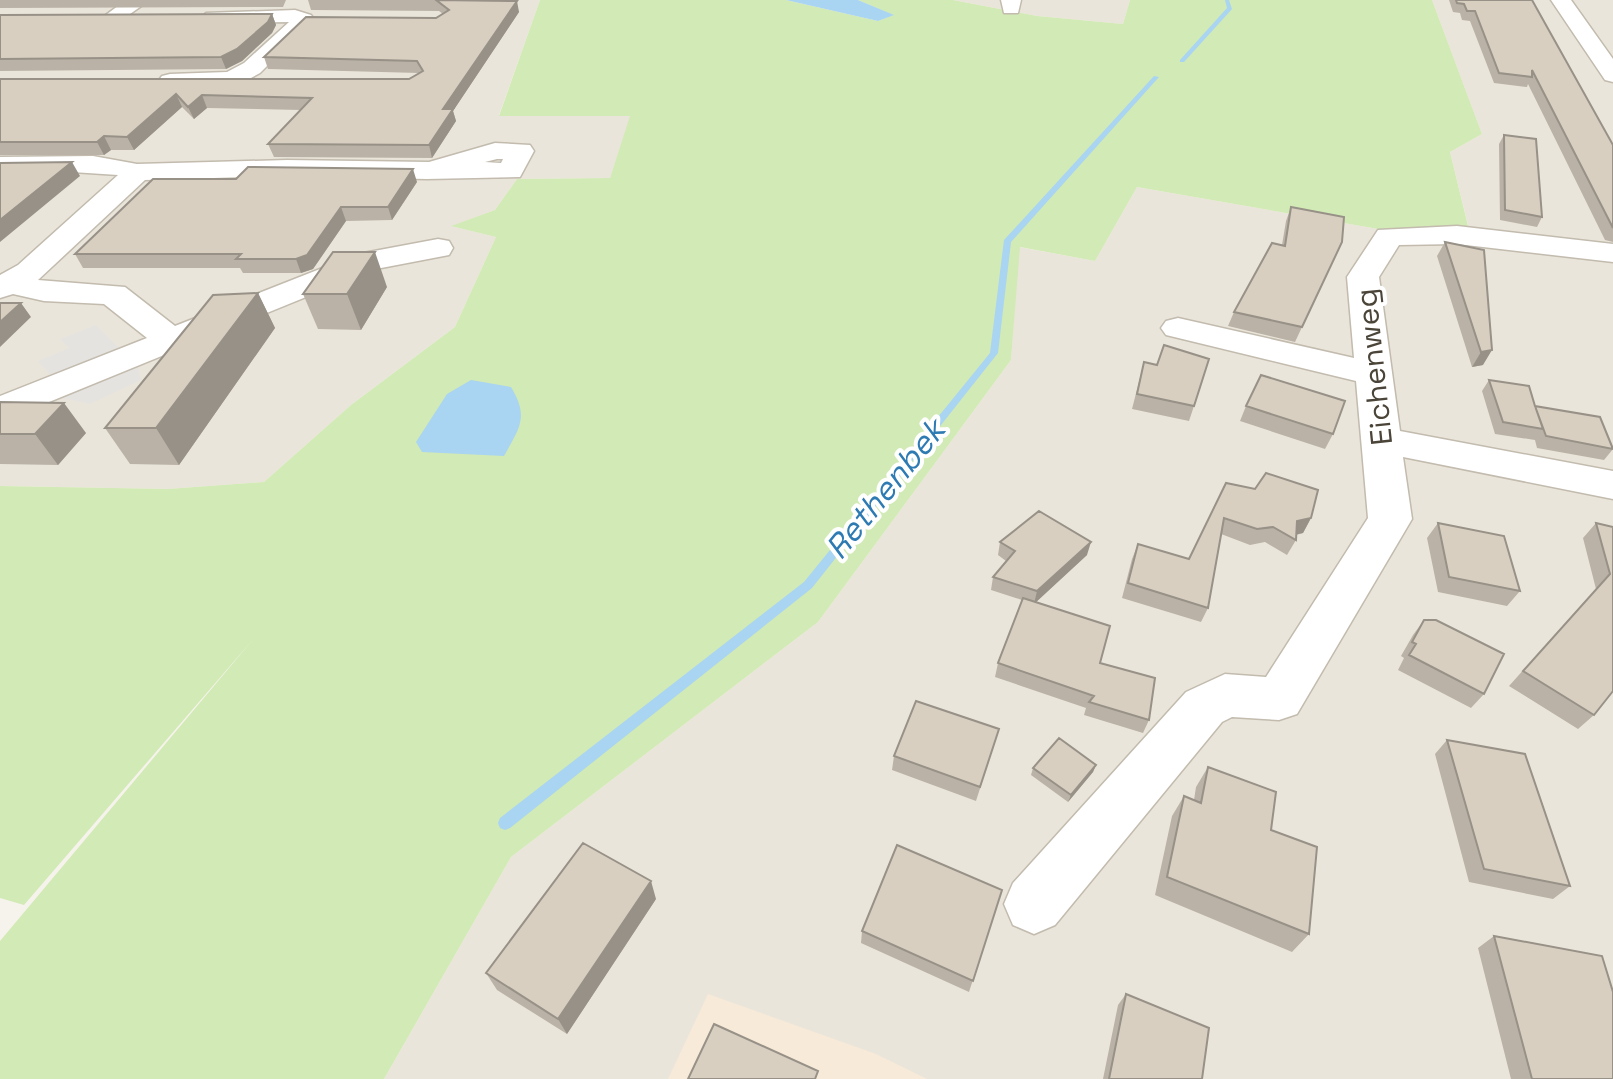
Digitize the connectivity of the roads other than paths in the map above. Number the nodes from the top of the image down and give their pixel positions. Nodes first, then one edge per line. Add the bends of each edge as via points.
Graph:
1 (1561, 0) edge
2 (146, 8) edge
3 (310, 9) edge
4 (89, 17) edge
5 (193, 17) edge
6 (1613, 75) edge
7 (232, 79) junction
8 (273, 79) edge
9 (156, 81) edge
10 (0, 165) edge
11 (427, 171) dead end
12 (134, 172) junction
13 (438, 248) dead end
14 (1613, 253) edge
15 (5, 286) edge
16 (1178, 328) dead end
17 (171, 340) junction
18 (1374, 374) junction
19 (0, 410) edge
20 (1382, 440) junction
21 (1613, 485) edge
22 (1034, 904) dead end

1 - 6 street
2 - 4 street
3 - 5 street
3 - 7 street via 252,68
7 - 8 street
7 - 9 street
10 - 12 street via 110,165
11 - 12 street
12 - 15 street via 29,272
13 - 17 street via 369,261
14 - 18 street, Eichenweg via 1457,235 1389,236 1363,277
15 - 17 street via 113,294
16 - 18 street
17 - 19 street
18 - 20 street, Eichenweg
20 - 21 street
20 - 22 street, Eichenweg via 1390,519 1279,699 1225,695 1204,707

